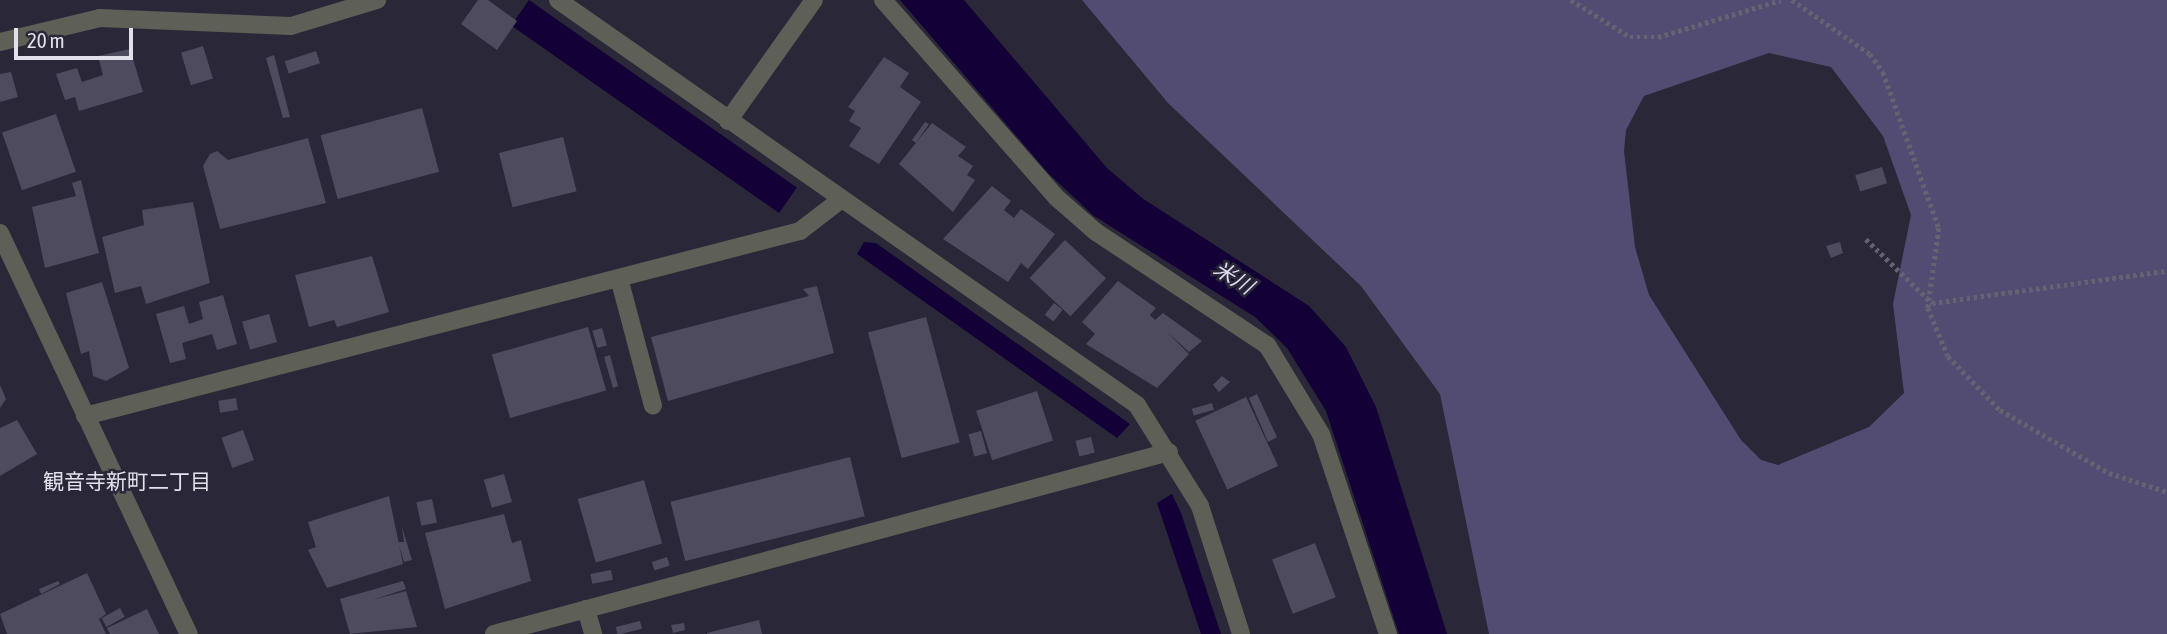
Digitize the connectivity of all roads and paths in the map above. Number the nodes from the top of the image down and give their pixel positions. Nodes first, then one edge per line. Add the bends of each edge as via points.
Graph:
1 (377, 0) edge
2 (558, 0) edge
3 (814, 0) edge
4 (883, 0) edge
5 (1572, 0) edge
6 (1781, 0) edge
7 (1792, 0) edge
8 (0, 42) edge
9 (728, 121) junction
10 (839, 201) junction
11 (0, 233) edge
12 (1866, 239) dead end
13 (2167, 271) edge
14 (619, 278) junction
15 (1927, 296) junction
16 (653, 406) dead end
17 (85, 416) junction
18 (1169, 452) junction
19 (2167, 492) edge
20 (586, 610) junction
21 (189, 634) edge
22 (494, 634) edge
23 (593, 634) edge
24 (1241, 634) edge
25 (1388, 634) edge

1 - 8 street via 291,26 100,18
2 - 9 street
3 - 9 street
4 - 25 street via 1057,198 1096,232 1267,345 1321,434
5 - 6 path via 1630,37 1658,37
7 - 15 path via 1870,54 1883,72 1939,228 1938,264
9 - 10 street
10 - 14 street via 800,231
10 - 18 street via 1137,405
11 - 17 street
12 - 15 path
13 - 15 path via 1944,304
14 - 16 street
14 - 17 street
15 - 19 path via 1948,356 2000,410 2109,473
17 - 21 street
18 - 20 street
18 - 24 street via 1199,506
20 - 22 street
20 - 23 street

